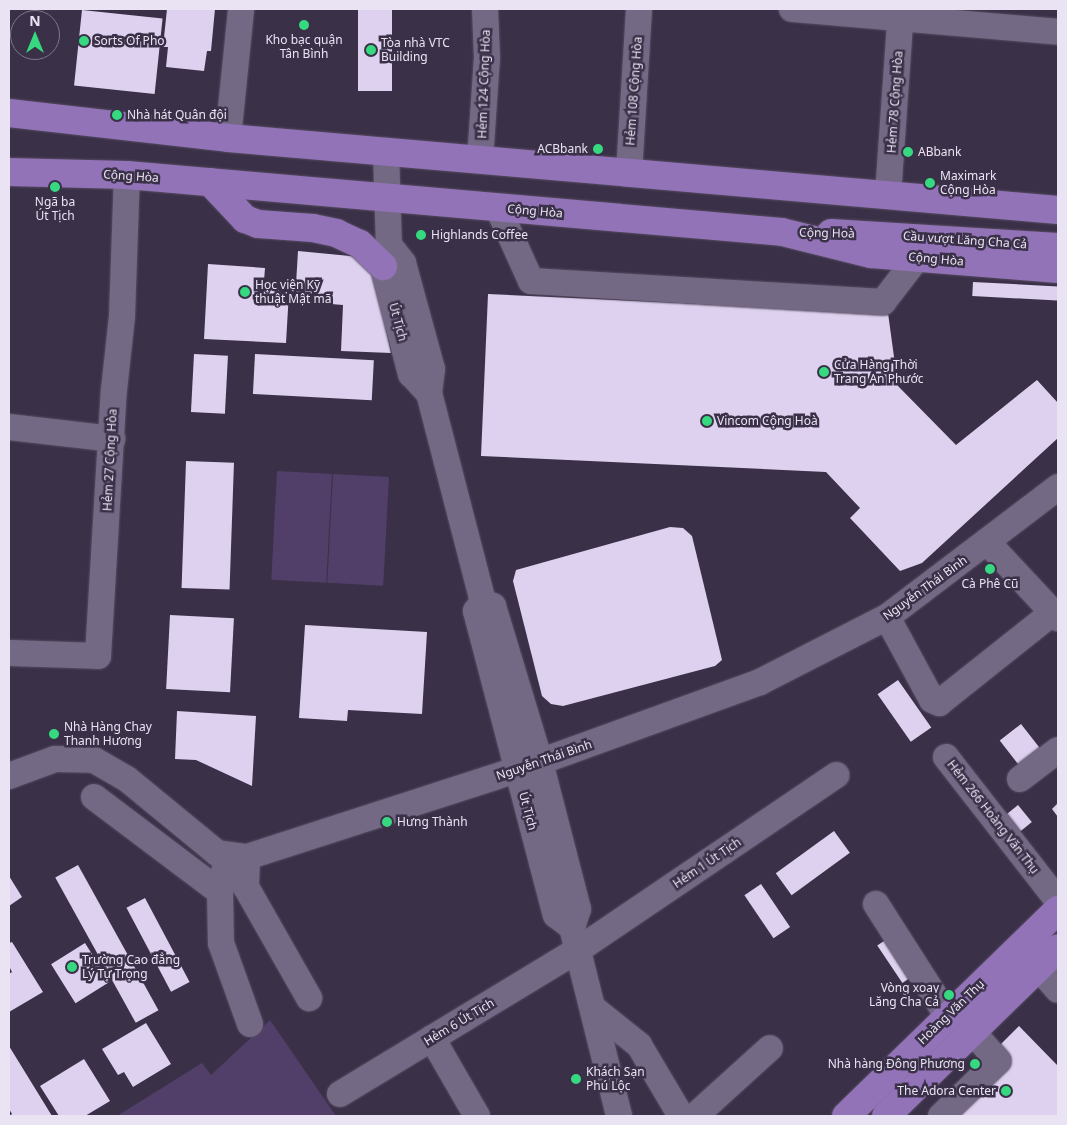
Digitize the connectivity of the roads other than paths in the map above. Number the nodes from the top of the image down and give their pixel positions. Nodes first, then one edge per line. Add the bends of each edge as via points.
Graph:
1 (241, 9) edge
2 (486, 9) edge
3 (639, 9) edge
4 (792, 9) edge
5 (901, 13) edge
6 (1058, 32) edge
7 (9, 113) edge
8 (228, 138) junction
9 (386, 152) junction
10 (480, 160) junction
11 (9, 172) edge
12 (629, 173) junction
13 (127, 175) junction
14 (210, 182) junction
15 (888, 195) junction
16 (387, 198) junction
17 (498, 208) junction
18 (1058, 210) edge
19 (782, 232) junction
20 (872, 234) joint
21 (1058, 247) edge
22 (386, 256) junction
23 (916, 258) junction
24 (1058, 269) edge
25 (9, 427) edge
26 (112, 439) junction
27 (1058, 488) edge
28 (988, 543) junction
29 (1055, 616) edge
30 (887, 617) junction
31 (9, 653) edge
32 (1058, 750) edge
33 (946, 757) dead end
34 (529, 766) junction
35 (836, 775) dead end
36 (9, 776) edge
37 (1020, 779) dead end
38 (94, 797) dead end
39 (237, 856) junction
40 (220, 892) junction
41 (1058, 901) edge
42 (876, 904) dead end
43 (1058, 910) edge
44 (575, 939) junction
45 (1058, 948) edge
46 (1038, 967) junction
47 (1058, 990) edge
48 (309, 998) dead end
49 (594, 1009) junction
50 (948, 1015) junction
51 (250, 1024) dead end
52 (973, 1032) junction
53 (432, 1038) junction
54 (770, 1048) dead end
55 (340, 1094) dead end
56 (477, 1116) edge
57 (620, 1116) edge
58 (681, 1116) edge
59 (695, 1116) edge
60 (846, 1116) edge
61 (886, 1116) edge
62 (940, 1116) edge

1 - 8 street
2 - 10 street, Hẻm 124 Cộng Hòa via 488,58
3 - 12 street, Hẻm 108 Cộng Hòa
4 - 5 street
5 - 6 street
5 - 15 street, Hẻm 78 Cộng Hòa
7 - 8 main road
8 - 9 main road
9 - 10 main road
9 - 16 street, Út Tịch
10 - 12 main road
11 - 13 main road, Cộng Hòa
12 - 15 main road
13 - 14 main road, Cộng Hòa
13 - 26 street, Hẻm 27 Cộng Hòa via 122,316
14 - 16 main road, Cộng Hòa
14 - 22 main road via 245,219 258,224 336,233
15 - 18 main road
16 - 17 main road, Cộng Hòa
16 - 22 street, Út Tịch
17 - 19 main road, Cộng Hòa
17 - 23 street via 532,281 883,302
19 - 20 main road, Cộng Hoà
19 - 23 main road, Cộng Hòa via 871,254
20 - 21 main road, Cầu vượt Lăng Cha Cả
22 - 34 street, Út Tịch via 411,374 429,393 483,602 493,606
23 - 24 main road, Cộng Hòa
25 - 26 street
26 - 31 street, Hẻm 27 Cộng Hòa via 98,656
27 - 28 street, Nguyễn Thái Bình
28 - 29 street
28 - 30 street, Nguyễn Thái Bình
29 - 30 street via 939,703 932,700
30 - 34 street, Nguyễn Thái Bình via 760,682
32 - 37 street
33 - 41 street, Hẻm 266 Hoàng Văn Thụ
34 - 39 street, Nguyễn Thái Bình
34 - 44 street, Út Tịch via 578,908
35 - 44 street, Hẻm 1 Út Tịch
36 - 39 street via 55,759 94,760 127,779 207,847
38 - 40 street
39 - 40 street
39 - 48 street via 246,887
40 - 51 street via 221,943
42 - 50 street
43 - 50 main road, Hoàng Văn Thụ
44 - 49 street, Út Tịch
44 - 53 street, Hẻm 6 Út Tịch
45 - 46 main road
46 - 47 street
46 - 52 main road
49 - 57 street, Út Tịch
49 - 58 street via 639,1045
50 - 60 main road, Hoàng Văn Thụ
52 - 61 main road
52 - 62 street via 998,1061
53 - 55 street, Hẻm 6 Út Tịch
53 - 56 street
54 - 59 street

